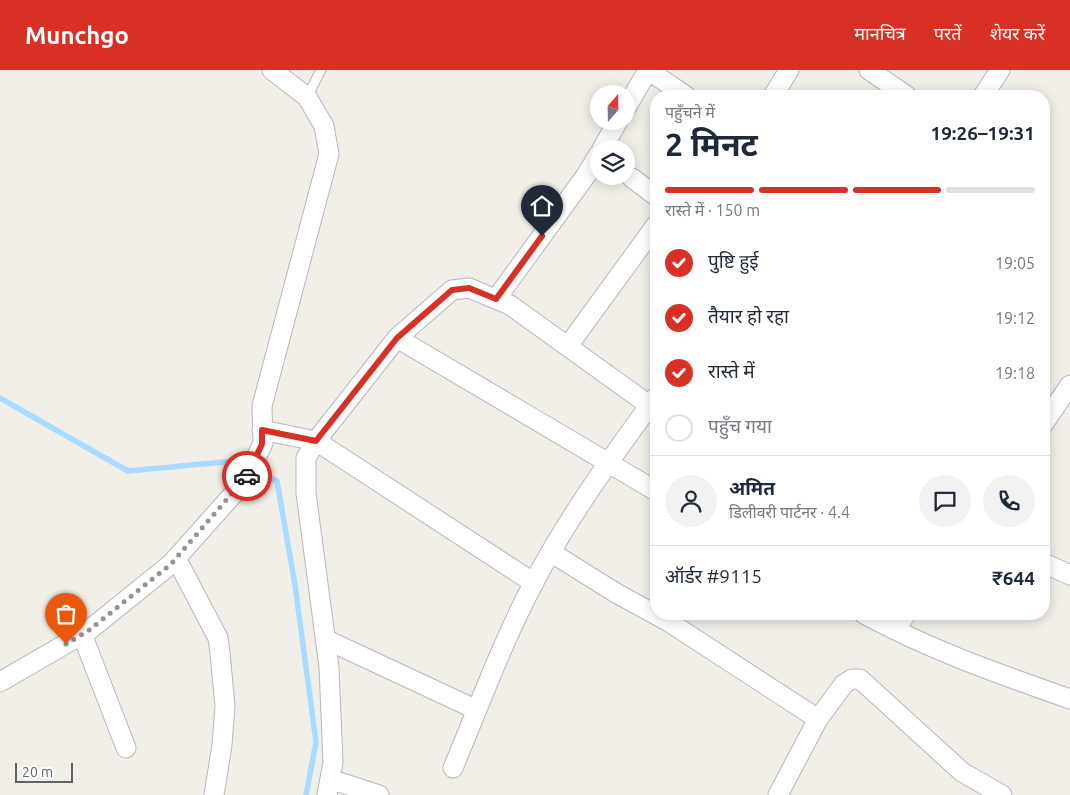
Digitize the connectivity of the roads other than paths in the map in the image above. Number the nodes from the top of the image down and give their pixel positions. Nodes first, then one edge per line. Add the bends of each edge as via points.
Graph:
1 (272, 70) edge
2 (321, 70) edge
3 (648, 70) edge
4 (789, 70) edge
5 (869, 70) edge
6 (1000, 70) edge
7 (677, 90) edge
8 (777, 90) edge
9 (898, 90) edge
10 (986, 90) edge
11 (635, 92) edge
12 (307, 97) junction
13 (590, 169) edge
14 (635, 180) edge
15 (650, 192) edge
16 (650, 233) edge
17 (496, 299) junction
18 (397, 338) junction
19 (568, 346) junction
20 (1070, 385) edge
21 (650, 401) edge
22 (650, 409) edge
23 (1050, 413) edge
24 (262, 437) junction
25 (316, 441) junction
26 (607, 463) junction
27 (650, 488) edge
28 (552, 553) junction
29 (176, 558) junction
30 (1050, 566) edge
31 (1070, 576) edge
32 (534, 582) junction
33 (650, 612) edge
34 (666, 620) edge
35 (875, 620) edge
36 (902, 620) edge
37 (894, 630) junction
38 (82, 634) junction
39 (325, 639) junction
40 (0, 682) edge
41 (1070, 699) edge
42 (477, 710) junction
43 (818, 719) junction
44 (126, 748) dead end
45 (453, 768) dead end
46 (329, 787) edge
47 (214, 795) edge
48 (379, 795) edge
49 (778, 795) edge
50 (1002, 795) edge

1 - 12 street
2 - 12 lane
3 - 7 street
3 - 11 street
4 - 8 street
5 - 9 street
6 - 10 street
12 - 24 street via 324,126 328,154 262,406
13 - 17 street
14 - 15 street
16 - 19 street
17 - 18 street via 469,288 452,290
17 - 19 street via 510,305
18 - 25 street
18 - 26 street
19 - 21 street
20 - 23 street
22 - 26 street
24 - 25 street
24 - 29 street via 245,481
25 - 32 street
25 - 39 street via 306,458 306,493
26 - 27 street
26 - 28 street
28 - 32 street
28 - 33 street
29 - 38 street
29 - 47 street via 218,638 225,706
30 - 31 street
32 - 42 street
34 - 43 street
35 - 37 street
36 - 37 street
37 - 41 street via 973,665
38 - 40 street
38 - 44 street
39 - 42 street
39 - 46 street via 333,762
42 - 45 street
43 - 49 street
43 - 50 street via 844,684 860,679 962,772
46 - 48 street

